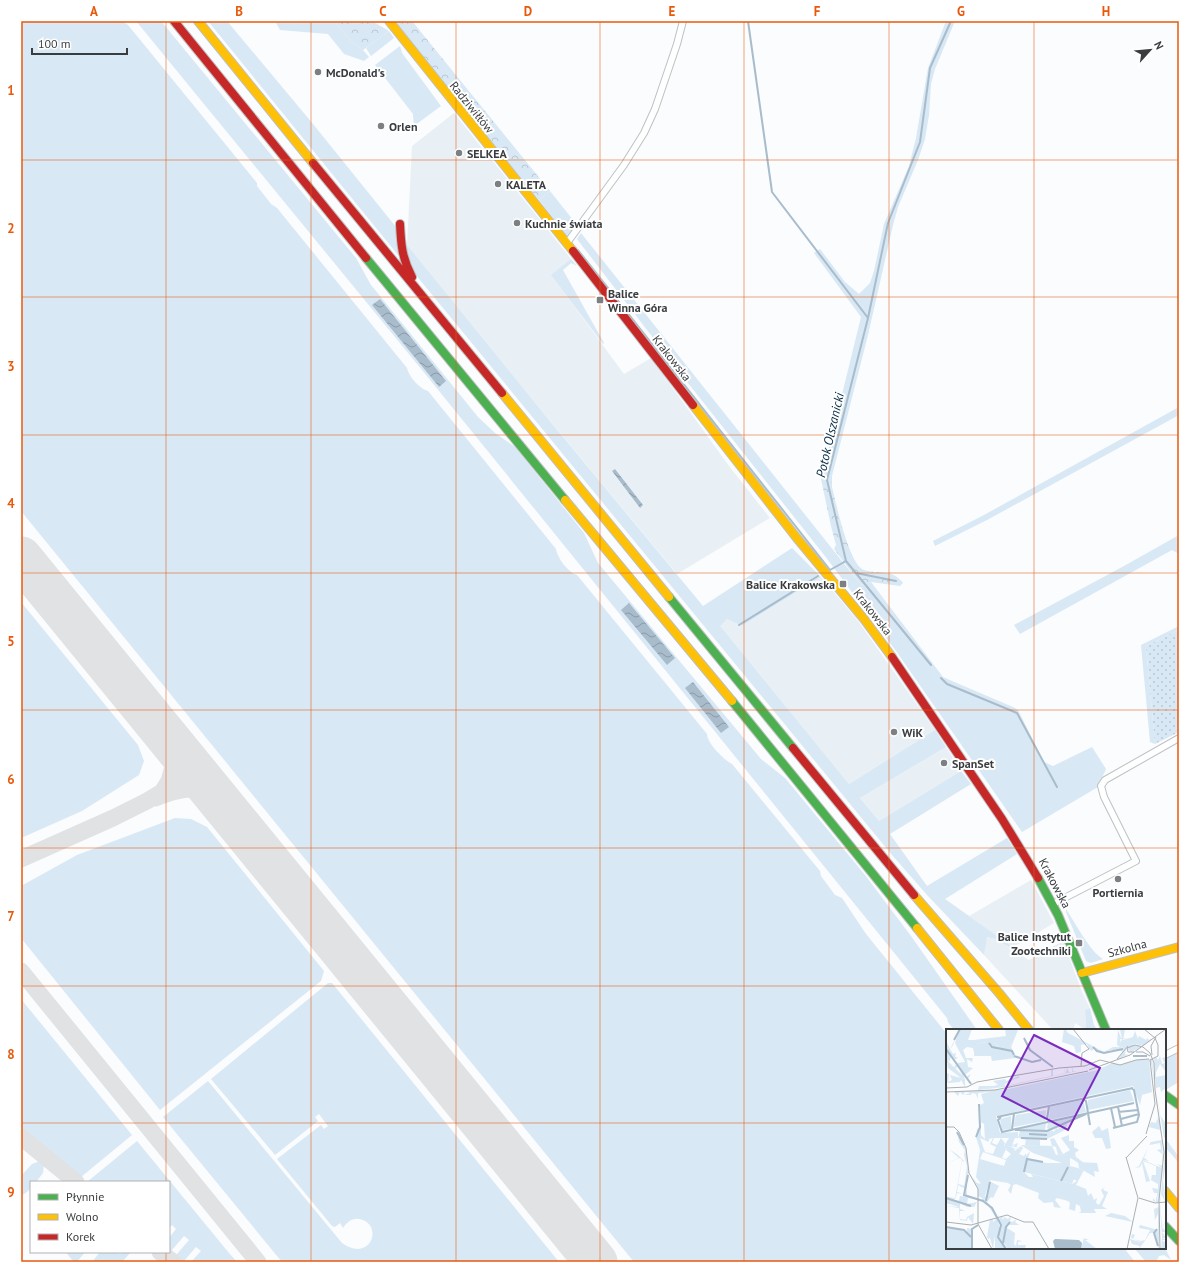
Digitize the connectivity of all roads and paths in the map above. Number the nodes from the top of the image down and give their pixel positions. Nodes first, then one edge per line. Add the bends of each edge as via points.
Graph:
1 (174, 21) edge
2 (198, 21) edge
3 (389, 21) edge
4 (683, 21) edge
5 (400, 224) dead end
6 (567, 244) junction
7 (427, 303) junction
8 (1179, 738) edge
9 (1053, 904) junction
10 (1179, 947) edge
11 (1082, 973) junction
12 (998, 1029) edge
13 (1028, 1029) edge
14 (1106, 1029) edge
15 (1179, 1048) edge
16 (1166, 1054) edge
17 (1166, 1096) edge
18 (1179, 1105) edge
19 (1166, 1192) edge
20 (1179, 1208) edge
21 (1166, 1227) edge
22 (1179, 1242) edge

1 - 12 main road
2 - 7 main road
3 - 6 main road, Radziwiłłów
4 - 6 street via 655,109 644,133
5 - 7 main road via 403,259
6 - 9 main road, Krakowska via 875,633 1018,843
7 - 13 main road via 904,883
8 - 9 street via 1105,780 1101,786 1136,861
9 - 11 main road, Krakowska
10 - 11 main road, Szkolna
11 - 14 main road, Krakowska
15 - 16 street
17 - 18 main road
19 - 20 main road
21 - 22 main road

